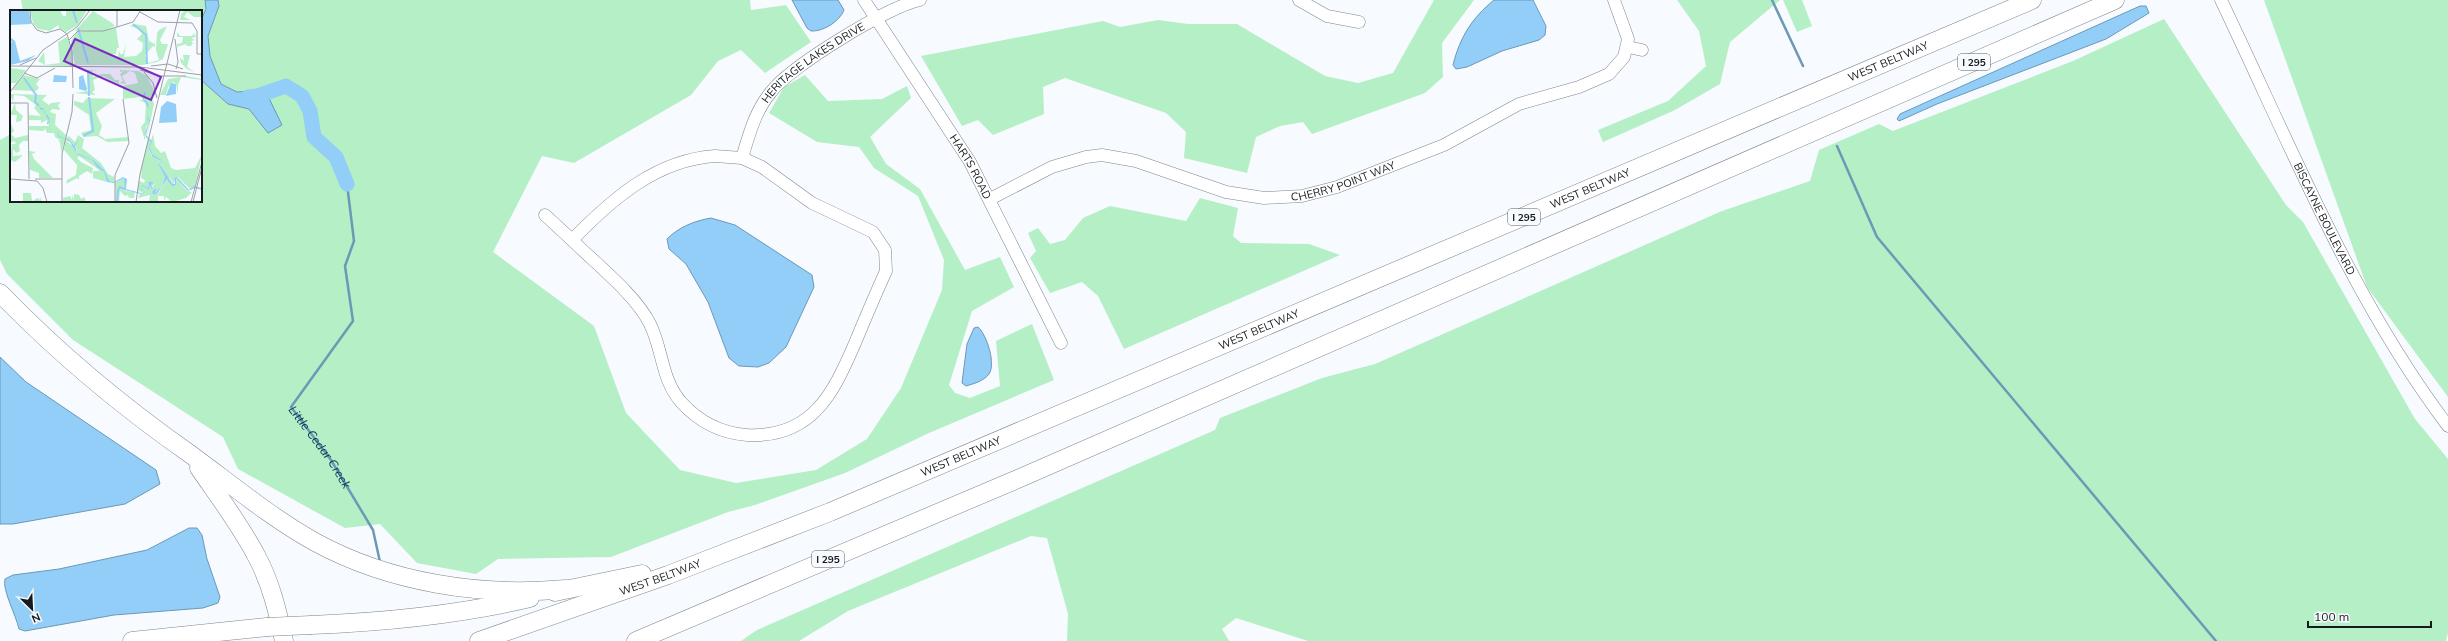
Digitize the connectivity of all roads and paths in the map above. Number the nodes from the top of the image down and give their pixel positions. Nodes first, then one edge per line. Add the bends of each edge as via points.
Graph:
1 (864, 0) edge
2 (920, 0) edge
3 (1300, 0) edge
4 (1614, 0) edge
5 (2032, 0) edge
6 (2115, 0) edge
7 (2221, 0) edge
8 (876, 18) junction
9 (1359, 22) dead end
10 (1628, 47) junction
11 (1642, 50) dead end
12 (742, 158) junction
13 (990, 199) junction
14 (545, 215) dead end
15 (572, 240) junction
16 (0, 293) edge
17 (1061, 344) dead end
18 (2448, 426) edge
19 (190, 455) junction
20 (830, 512) junction
21 (566, 589) junction
22 (132, 641) edge
23 (284, 641) edge
24 (479, 641) edge
25 (636, 641) edge

1 - 8 street, HARTS ROAD
2 - 8 street, HERITAGE LAKES DRIVE via 900,5
3 - 9 street via 1327,16
4 - 10 street via 1627,30
5 - 20 highway, WEST BELTWAY / I 295
6 - 25 highway, I 295 via 1020,478
7 - 18 street, BISCAYNE BOULEVARD via 2363,293 2404,362
8 - 12 street, HERITAGE LAKES DRIVE via 796,69 775,87 759,108
8 - 13 street, HARTS ROAD via 970,162
10 - 11 street
10 - 13 street, CHERRY POINT WAY via 1618,66 1609,74 1579,87 1519,104 1444,145 1319,193 1285,198 1246,196 1226,192 1136,161 1102,156 1086,157 1052,167
12 - 15 street via 699,157 665,167 603,208
12 - 15 street via 776,176 812,203 873,232 885,250 886,271 837,383 821,407 807,418 775,433 758,435 722,430 693,414 670,387 650,323 631,298
13 - 17 street, HARTS ROAD
14 - 15 street
16 - 19 highway via 30,324 149,426
19 - 21 highway via 265,511 315,542 355,561 424,582 491,590 539,592
19 - 23 highway via 237,522 258,558 275,602
20 - 21 highway via 643,573
20 - 24 highway, WEST BELTWAY / I 295 via 668,575
21 - 22 highway, bridge via 498,606 429,616 267,627

